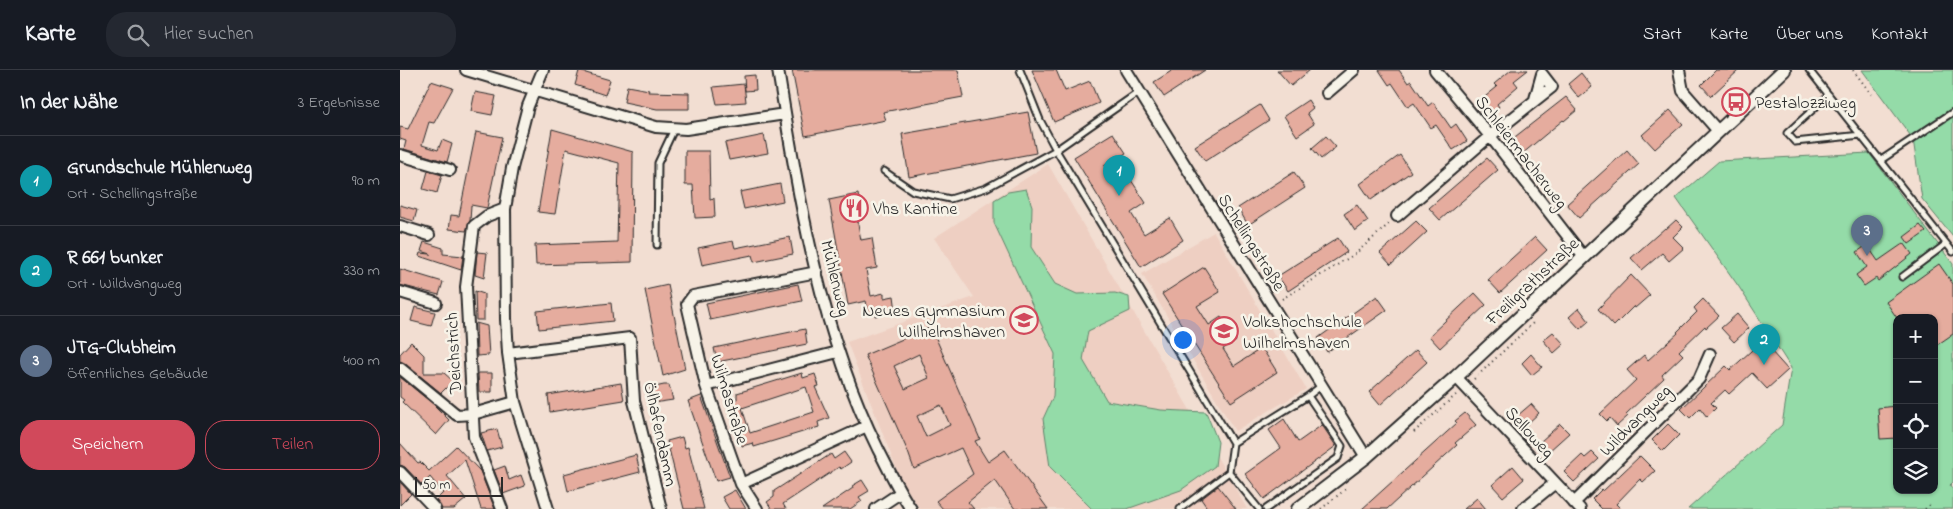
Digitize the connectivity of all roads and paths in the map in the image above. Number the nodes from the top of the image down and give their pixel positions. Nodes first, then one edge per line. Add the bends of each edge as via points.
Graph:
1 (466, 70) edge
2 (543, 70) edge
3 (778, 70) edge
4 (1020, 70) edge
5 (1126, 70) edge
6 (1354, 70) edge
7 (1435, 70) edge
8 (1679, 70) edge
9 (1784, 70) edge
10 (1809, 70) edge
11 (1853, 70) edge
12 (534, 90) junction
13 (1139, 92) junction
14 (1327, 93) dead end
15 (1829, 95) junction
16 (1872, 95) dead end
17 (1535, 99) dead end
18 (1953, 112) edge
19 (785, 114) junction
20 (674, 128) junction
21 (1718, 131) junction
22 (1861, 134) junction
23 (1490, 136) junction
24 (1056, 150) junction
25 (400, 155) edge
26 (1881, 160) junction
27 (450, 170) dead end
28 (884, 171) dead end
29 (505, 209) junction
30 (1397, 216) joint
31 (400, 226) edge
32 (429, 235) dead end
33 (1946, 244) junction
34 (657, 245) dead end
35 (1953, 252) edge
36 (1583, 256) junction
37 (817, 272) junction
38 (1902, 277) dead end
39 (400, 292) edge
40 (436, 303) dead end
41 (1272, 306) junction
42 (838, 352) junction
43 (508, 353) junction
44 (1710, 354) dead end
45 (400, 368) edge
46 (1456, 377) junction
47 (706, 386) junction
48 (1321, 386) junction
49 (1308, 396) junction
50 (515, 402) junction
51 (473, 414) junction
52 (867, 426) junction
53 (1233, 443) junction
54 (1366, 457) junction
55 (400, 472) edge
56 (1229, 472) junction
57 (1555, 483) junction
58 (741, 484) junction
59 (900, 493) junction
60 (1931, 504) dead end
61 (1577, 506) edge
62 (436, 509) edge
63 (502, 509) edge
64 (548, 509) edge
65 (661, 509) edge
66 (757, 509) edge
67 (876, 509) edge
68 (911, 509) edge
69 (1180, 509) edge
70 (1259, 509) edge
71 (1266, 509) edge
72 (1298, 509) edge
73 (1523, 509) edge
74 (1925, 509) edge

1 - 12 street
2 - 12 street
3 - 19 street, Mühlenweg
4 - 24 lane
5 - 13 street, Schellingstraße
6 - 14 street
7 - 23 street, Schleiermacherweg
8 - 21 street via 1683,91
9 - 21 street, Freiligrathstraße
10 - 15 lane
11 - 16 path
12 - 20 street via 656,128
12 - 29 street via 512,168
13 - 24 lane
13 - 41 street, Schellingstraße
15 - 22 lane
15 - 22 lane via 1787,133 1795,142
17 - 23 street
18 - 26 lane
19 - 20 street
19 - 37 street, Mühlenweg
20 - 34 lane via 658,163
21 - 36 street, Freiligrathstraße
22 - 26 lane
23 - 30 street
23 - 36 street, Schleiermacherweg
24 - 28 lane via 986,188 950,199 913,191
24 - 53 lane
25 - 27 street
26 - 33 lane
29 - 43 street
29 - 51 street, Deichstrich via 487,216 474,226 466,287
30 - 41 path via 1355,254
31 - 32 street
33 - 35 lane
33 - 38 lane
36 - 46 street, Freiligrathstraße
37 - 42 street, Mühlenweg
37 - 47 street, Wilmastraße via 693,296 687,304
39 - 40 street
41 - 48 street, Schellingstraße
42 - 47 street
42 - 52 street, Mühlenweg
43 - 50 street
43 - 65 street, Ölhafendamm via 630,338 634,401
44 - 61 street, Wildvangweg via 1699,379
45 - 51 street via 457,415
46 - 54 street, Freiligrathstraße
46 - 57 street, Selloweg
47 - 58 street, Wilmastraße
48 - 49 lane
48 - 54 street, Schellingstraße
49 - 53 lane
49 - 71 lane via 1342,446 1338,458
50 - 51 street
50 - 64 street
51 - 63 street, Deichstrich via 474,437
52 - 58 street
52 - 59 street, Mühlenweg
53 - 56 lane
54 - 72 street, Freiligrathstraße
55 - 62 street
56 - 69 lane
56 - 70 lane
57 - 61 street, Selloweg
57 - 73 street
58 - 66 street, Wilmastraße
59 - 67 street
59 - 68 street, Mühlenweg
60 - 74 path

